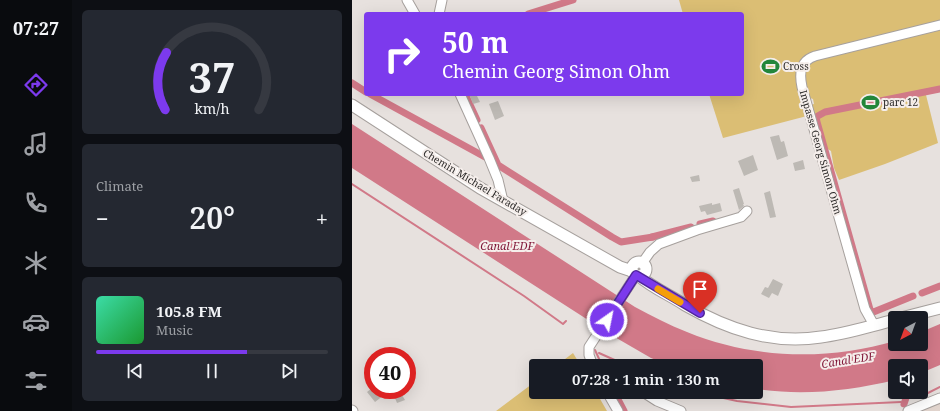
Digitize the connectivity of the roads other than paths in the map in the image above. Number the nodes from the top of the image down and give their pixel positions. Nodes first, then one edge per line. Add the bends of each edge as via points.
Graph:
1 (407, 0) edge
2 (442, 0) edge
3 (414, 12) edge
4 (439, 12) edge
5 (940, 25) edge
6 (461, 96) edge
7 (352, 105) edge
8 (503, 201) junction
9 (747, 211) dead end
10 (637, 272) junction
11 (940, 308) edge
12 (928, 311) edge
13 (888, 322) edge
14 (869, 326) junction
15 (591, 359) edge
16 (940, 398) edge
17 (611, 399) edge
18 (654, 399) edge
19 (618, 411) edge
20 (681, 411) edge
21 (910, 411) edge

1 - 3 street
2 - 4 street
5 - 14 street, Impasse Georg Simon Ohm via 815,56 806,60 801,68 802,87
6 - 8 street via 498,180
7 - 8 main road, Chemin Michael Faraday
8 - 10 main road, Chemin Michael Faraday via 600,255
9 - 10 street via 741,217 659,244 654,247
10 - 14 main road via 648,283 674,298 742,332 769,337 811,339
10 - 15 street via 591,344 588,352
11 - 12 main road
13 - 14 main road
16 - 21 street
17 - 19 street
18 - 20 street

